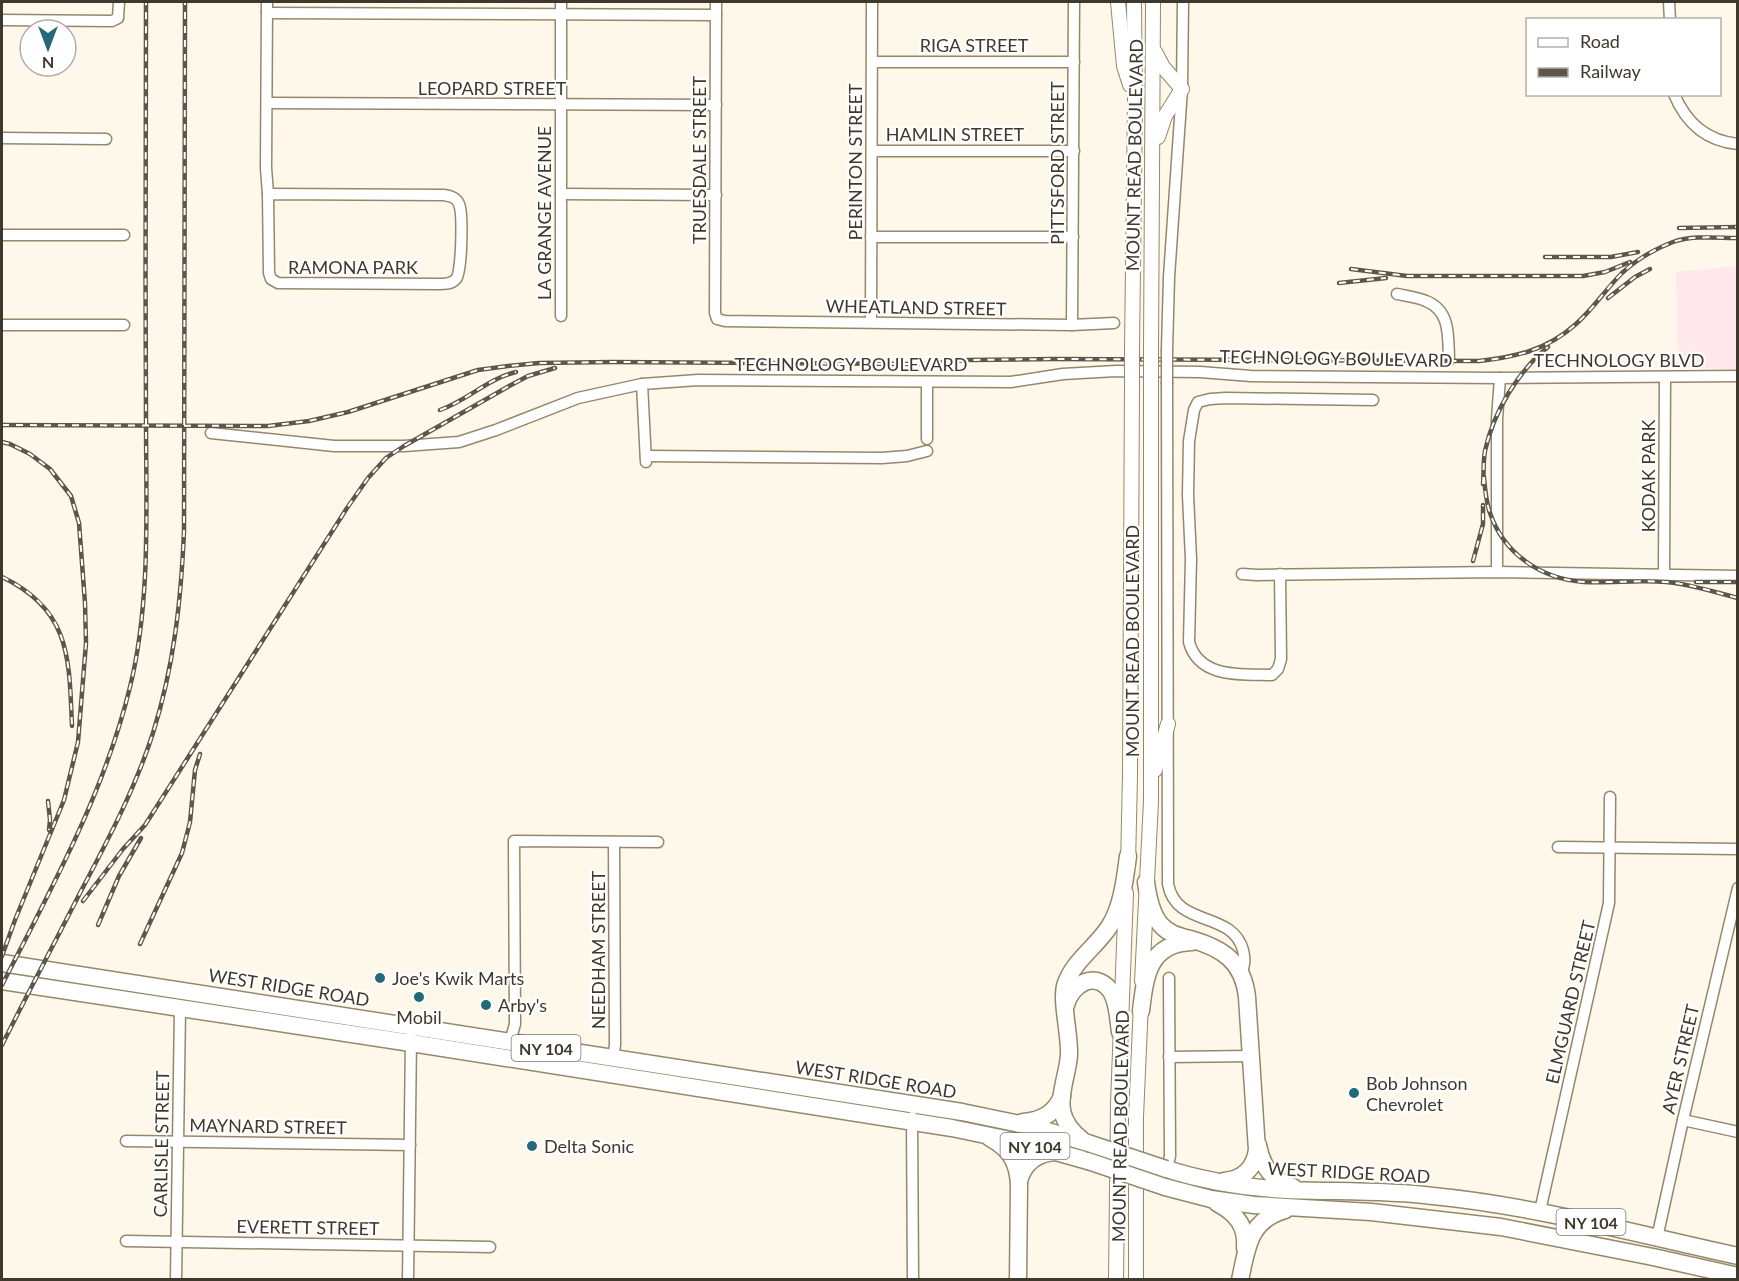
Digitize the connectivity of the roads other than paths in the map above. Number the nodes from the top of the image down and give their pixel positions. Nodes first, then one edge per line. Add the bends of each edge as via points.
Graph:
1 (119, 2) edge
2 (267, 2) edge
3 (561, 2) edge
4 (716, 2) edge
5 (872, 2) edge
6 (1074, 2) edge
7 (1119, 2) edge
8 (1134, 2) edge
9 (1153, 2) edge
10 (1183, 2) edge
11 (1669, 2) edge
12 (267, 13) junction
13 (561, 14) junction
14 (716, 15) junction
15 (1670, 18) edge
16 (2, 20) edge
17 (1153, 50) junction
18 (873, 62) junction
19 (1074, 62) junction
20 (1182, 89) junction
21 (1675, 96) edge
22 (1135, 98) junction
23 (267, 103) junction
24 (561, 105) junction
25 (716, 105) junction
26 (2, 138) edge
27 (106, 139) dead end
28 (1737, 144) edge
29 (872, 151) junction
30 (1074, 151) junction
31 (1153, 166) junction
32 (268, 194) junction
33 (561, 194) junction
34 (716, 195) junction
35 (2, 235) edge
36 (124, 235) dead end
37 (871, 237) junction
38 (1073, 237) junction
39 (1397, 294) dead end
40 (561, 316) dead end
41 (717, 319) joint
42 (871, 322) junction
43 (1114, 323) dead end
44 (2, 325) edge
45 (124, 325) dead end
46 (1072, 325) junction
47 (1449, 360) dead end
48 (1665, 376) junction
49 (1737, 376) edge
50 (1500, 378) junction
51 (927, 382) junction
52 (642, 384) junction
53 (1373, 400) dead end
54 (211, 433) dead end
55 (927, 439) dead end
56 (927, 451) dead end
57 (1497, 572) junction
58 (1242, 574) dead end
59 (1280, 574) junction
60 (1664, 575) junction
61 (1737, 576) edge
62 (1168, 724) junction
63 (1610, 797) dead end
64 (1150, 801) junction
65 (614, 842) junction
66 (658, 842) dead end
67 (1558, 847) dead end
68 (1610, 848) junction
69 (1737, 849) edge
70 (1128, 856) junction
71 (1146, 882) junction
72 (1737, 888) edge
73 (1205, 943) junction
74 (2, 963) edge
75 (1241, 973) junction
76 (1169, 978) dead end
77 (2, 981) edge
78 (180, 1008) junction
79 (1141, 1011) junction
80 (1066, 1012) junction
81 (1120, 1032) junction
82 (411, 1035) junction
83 (510, 1042) junction
84 (1252, 1056) junction
85 (1169, 1057) junction
86 (613, 1058) junction
87 (1062, 1096) junction
88 (912, 1105) junction
89 (1683, 1120) junction
90 (912, 1122) junction
91 (1013, 1122) junction
92 (1737, 1131) edge
93 (981, 1134) junction
94 (126, 1141) dead end
95 (1257, 1141) junction
96 (177, 1142) junction
97 (1088, 1143) junction
98 (410, 1145) junction
99 (1059, 1152) junction
100 (1166, 1170) junction
101 (1209, 1180) junction
102 (1019, 1185) junction
103 (1305, 1191) junction
104 (1196, 1196) junction
105 (1443, 1197) junction
106 (1297, 1208) junction
107 (1318, 1209) junction
108 (1540, 1211) junction
109 (1658, 1238) junction
110 (126, 1241) dead end
111 (177, 1242) junction
112 (409, 1245) junction
113 (490, 1247) dead end
114 (1737, 1256) edge
115 (1245, 1257) junction
116 (1737, 1276) edge
117 (176, 1280) edge
118 (408, 1280) edge
119 (913, 1280) edge
120 (1018, 1280) edge
121 (1116, 1280) edge
122 (1136, 1280) edge
123 (1240, 1280) edge

1 - 16 street via 119,14 111,21
2 - 12 street
3 - 13 street, LA GRANGE AVENUE
4 - 14 street, TRUESDALE STREET
5 - 18 street, PERINTON STREET
6 - 19 street, PITTSFORD STREET
7 - 22 main road via 1124,66
8 - 22 main road, MOUNT READ BOULEVARD
9 - 17 main road, MOUNT READ BOULEVARD
10 - 20 street, MOUNT READ BOULEVARD
11 - 15 street
12 - 13 street
12 - 23 street
13 - 14 street
13 - 24 street, LA GRANGE AVENUE
14 - 25 street, TRUESDALE STREET
17 - 20 main road
17 - 31 main road, MOUNT READ BOULEVARD
18 - 19 street, RIGA STREET
18 - 29 street, PERINTON STREET
19 - 30 street, PITTSFORD STREET
20 - 31 main road via 1158,131
20 - 62 street, MOUNT READ BOULEVARD, bridge via 1167,350
21 - 28 street via 1693,126 1716,140
22 - 70 main road, MOUNT READ BOULEVARD, bridge
23 - 24 street, LEOPARD STREET
23 - 32 street
24 - 25 street, LEOPARD STREET
24 - 33 street, LA GRANGE AVENUE
25 - 34 street, TRUESDALE STREET
26 - 27 street
29 - 30 street, HAMLIN STREET
29 - 37 street, PERINTON STREET
30 - 38 street, PITTSFORD STREET
31 - 64 main road, MOUNT READ BOULEVARD, bridge
32 - 32 street, RAMONA PARK via 268,273 278,283 439,284 458,277 461,213 453,197
33 - 34 street
33 - 40 street, LA GRANGE AVENUE
34 - 41 street, TRUESDALE STREET
35 - 36 street
37 - 38 street
37 - 42 street, PERINTON STREET
38 - 46 street, PITTSFORD STREET
39 - 47 street via 1427,301 1441,310 1448,327
41 - 42 street, WHEATLAND STREET
42 - 46 street, WHEATLAND STREET
43 - 46 street, WHEATLAND STREET
44 - 45 street
48 - 49 street, TECHNOLOGY BLVD
48 - 50 street, TECHNOLOGY BLVD
48 - 60 street, KODAK PARK
50 - 51 street, TECHNOLOGY BOULEVARD via 1116,371 1011,381
50 - 57 street
51 - 52 street, TECHNOLOGY BOULEVARD via 698,380
51 - 55 street
52 - 54 street, TECHNOLOGY BOULEVARD via 578,398 459,442 334,446
52 - 56 street via 646,460 882,458
53 - 59 street via 1226,398 1198,402 1189,441 1191,651 1206,665 1226,674 1272,675 1281,659
57 - 59 street
57 - 60 street
58 - 59 street
60 - 61 street
62 - 64 main road via 1156,761
62 - 75 street, MOUNT READ BOULEVARD via 1170,892 1185,911 1220,924 1236,936 1244,956
63 - 68 street, ELMGUARD STREET
64 - 71 main road, MOUNT READ BOULEVARD
65 - 66 street
65 - 83 street via 514,841 515,1024
65 - 86 street, NEEDHAM STREET
67 - 68 street
68 - 69 street
68 - 108 street, ELMGUARD STREET via 1610,903
70 - 80 highway via 1115,917 1066,984
70 - 81 main road, MOUNT READ BOULEVARD
71 - 73 highway via 1152,910 1161,925 1174,934
71 - 79 main road, MOUNT READ BOULEVARD
72 - 89 street, AYER STREET
73 - 75 highway via 1224,953
73 - 79 highway via 1174,945 1157,956 1147,977
74 - 82 highway, WEST RIDGE ROAD / NY 104
75 - 84 highway via 1247,992
76 - 85 street
77 - 78 highway, WEST RIDGE ROAD / NY 104
78 - 82 highway, WEST RIDGE ROAD / NY 104
78 - 96 street, CARLISLE STREET
79 - 122 main road, MOUNT READ BOULEVARD via 1136,1117
80 - 81 highway via 1068,997 1075,987 1089,981 1099,983 1113,996
80 - 87 highway via 1069,1055
81 - 121 main road, MOUNT READ BOULEVARD
82 - 83 highway, WEST RIDGE ROAD / NY 104
82 - 90 highway, WEST RIDGE ROAD / NY 104
82 - 98 street
83 - 86 highway, WEST RIDGE ROAD / NY 104
84 - 85 street
84 - 95 highway
85 - 100 street via 1170,1160
86 - 88 highway, WEST RIDGE ROAD / NY 104
87 - 91 highway via 1045,1117
87 - 97 highway via 1068,1125
88 - 90 street
88 - 91 highway, WEST RIDGE ROAD / NY 104
89 - 92 street
89 - 109 street, AYER STREET
90 - 93 highway, WEST RIDGE ROAD / NY 104
90 - 119 street
91 - 97 highway, WEST RIDGE ROAD / NY 104
93 - 99 highway, WEST RIDGE ROAD / NY 104
93 - 102 highway via 1010,1153
94 - 96 street, MAYNARD STREET
95 - 101 highway via 1256,1158 1248,1172 1234,1179
95 - 103 highway via 1270,1174
96 - 98 street, MAYNARD STREET
96 - 111 street, CARLISLE STREET
97 - 100 highway, WEST RIDGE ROAD / NY 104, bridge
98 - 112 street
99 - 102 highway via 1031,1159 1022,1171
99 - 104 highway, WEST RIDGE ROAD / NY 104, bridge
100 - 101 highway, WEST RIDGE ROAD / NY 104
101 - 103 highway, WEST RIDGE ROAD / NY 104
102 - 120 highway
103 - 105 highway, WEST RIDGE ROAD / NY 104
104 - 106 highway, WEST RIDGE ROAD / NY 104
104 - 115 highway via 1217,1203 1238,1218 1245,1234
105 - 107 highway via 1431,1203 1352,1203
105 - 108 highway, WEST RIDGE ROAD / NY 104
106 - 107 highway, WEST RIDGE ROAD / NY 104
106 - 115 highway via 1263,1220 1251,1236
107 - 116 highway, WEST RIDGE ROAD / NY 104 via 1501,1227
108 - 109 highway, WEST RIDGE ROAD / NY 104
109 - 114 highway, WEST RIDGE ROAD / NY 104
110 - 111 street, EVERETT STREET
111 - 112 street, EVERETT STREET
111 - 117 street, CARLISLE STREET
112 - 113 street, EVERETT STREET
112 - 118 street
115 - 123 highway

